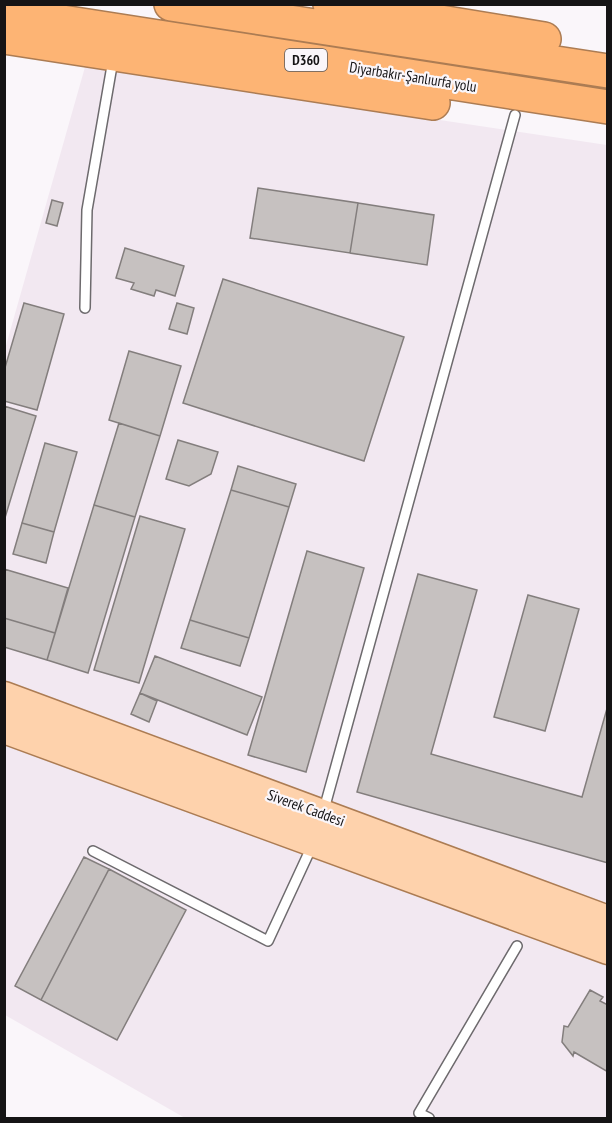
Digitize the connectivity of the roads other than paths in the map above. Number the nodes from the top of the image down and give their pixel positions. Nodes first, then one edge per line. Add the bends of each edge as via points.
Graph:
1 (171, 4) edge
2 (330, 4) edge
3 (4, 13) edge
4 (4, 37) edge
5 (608, 51) edge
6 (114, 54) junction
7 (608, 71) edge
8 (608, 107) edge
9 (515, 115) junction
10 (608, 126) edge
11 (85, 308) dead end
12 (4, 697) edge
13 (4, 728) edge
14 (318, 828) junction
15 (93, 851) dead end
16 (608, 921) edge
17 (517, 946) dead end
18 (608, 949) edge
19 (417, 1116) edge
20 (429, 1119) edge

1 - 7 highway, D360
2 - 5 highway
3 - 8 highway, Diyarbakır-Şanlıurfa yolu / D360
4 - 6 highway
6 - 9 highway
6 - 11 lane via 87,210
9 - 10 highway
9 - 14 lane
12 - 14 main road, Siverek Caddesi
13 - 14 main road, Siverek Caddesi
14 - 15 lane via 268,941
14 - 16 main road, Siverek Caddesi
14 - 18 main road, Siverek Caddesi
17 - 19 lane
19 - 20 lane

